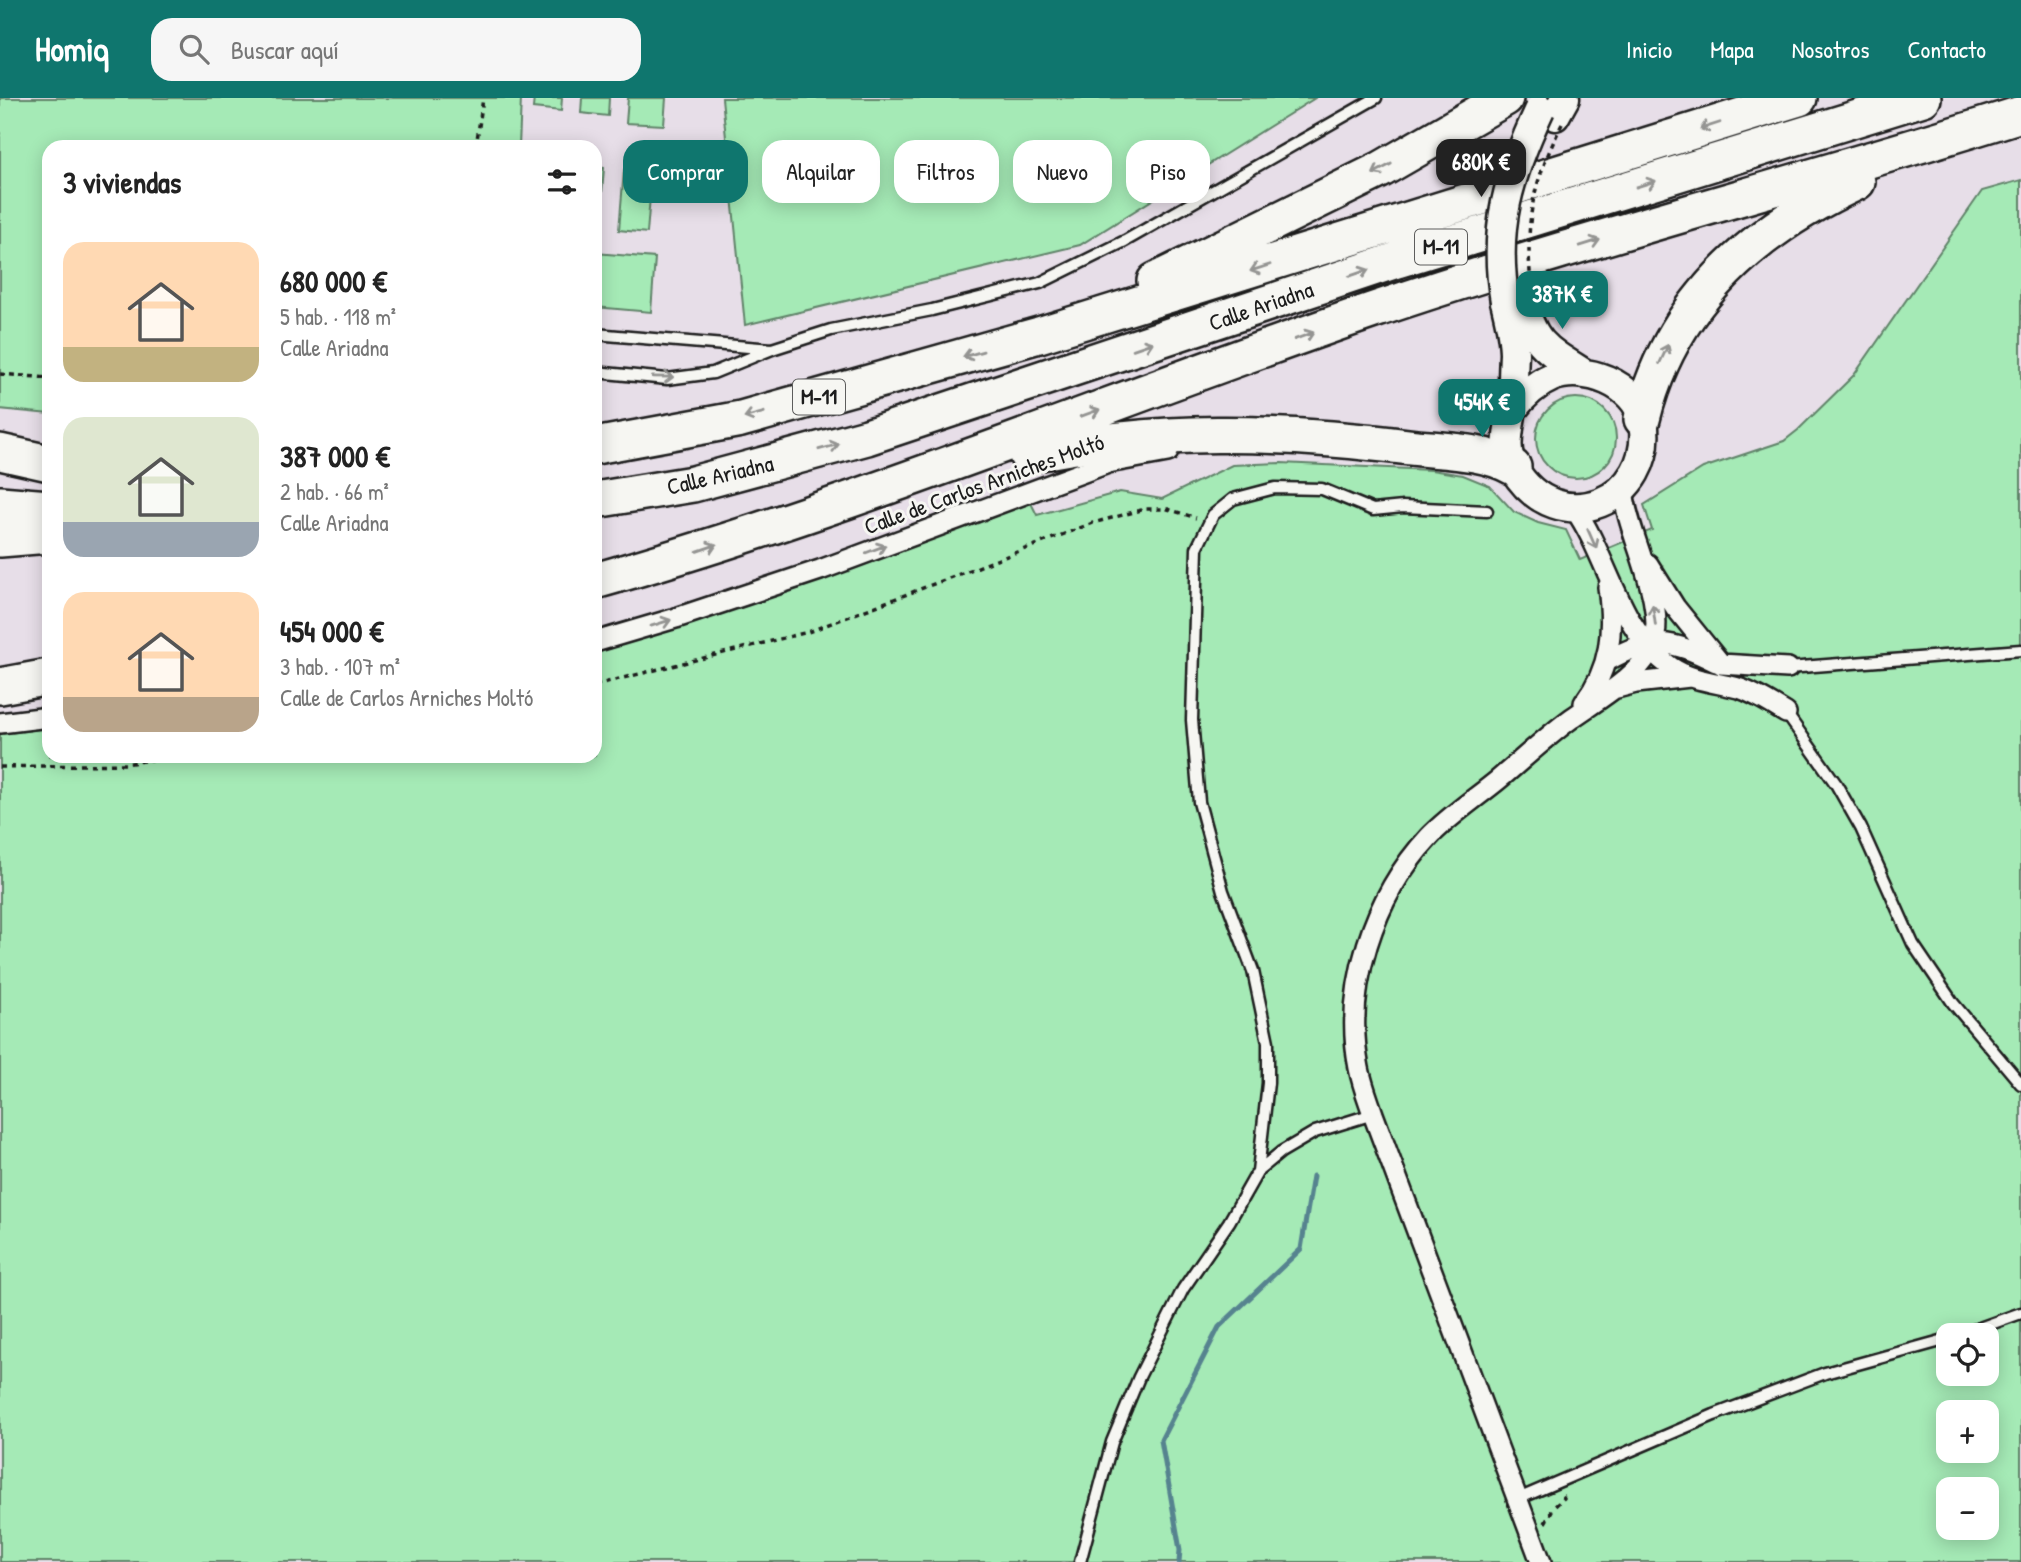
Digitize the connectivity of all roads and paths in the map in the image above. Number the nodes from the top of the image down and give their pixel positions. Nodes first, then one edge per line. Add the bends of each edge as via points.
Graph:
1 (483, 98) edge
2 (1376, 98) edge
3 (1505, 98) edge
4 (1799, 98) edge
5 (1923, 98) edge
6 (1554, 109) edge
7 (2021, 114) edge
8 (1979, 127) junction
9 (477, 140) edge
10 (1524, 299) junction
11 (602, 335) edge
12 (1039, 335) junction
13 (772, 349) junction
14 (602, 372) edge
15 (0, 374) edge
16 (1585, 374) junction
17 (42, 377) edge
18 (1512, 410) junction
19 (1643, 419) junction
20 (602, 445) edge
21 (1444, 451) junction
22 (0, 453) edge
23 (42, 462) edge
24 (0, 466) edge
25 (1513, 467) junction
26 (42, 469) edge
27 (911, 479) junction
28 (1623, 489) junction
29 (602, 499) edge
30 (0, 504) edge
31 (42, 507) edge
32 (1574, 508) junction
33 (1487, 511) dead end
34 (1208, 522) junction
35 (42, 536) edge
36 (0, 538) edge
37 (1635, 542) junction
38 (1606, 572) junction
39 (602, 579) edge
40 (602, 640) edge
41 (1652, 646) junction
42 (2021, 650) edge
43 (1607, 661) junction
44 (1721, 664) junction
45 (1788, 667) junction
46 (0, 674) edge
47 (42, 677) edge
48 (1690, 677) junction
49 (42, 678) edge
50 (602, 683) edge
51 (0, 685) edge
52 (1764, 687) junction
53 (1613, 690) junction
54 (1786, 713) junction
55 (42, 718) edge
56 (1571, 719) junction
57 (0, 723) edge
58 (131, 763) edge
59 (0, 767) edge
60 (2021, 1084) edge
61 (1373, 1114) junction
62 (1258, 1171) junction
63 (2021, 1313) edge
64 (1993, 1323) edge
65 (1936, 1342) edge
66 (1557, 1484) junction
67 (1518, 1499) junction
68 (1545, 1528) dead end
69 (1080, 1562) edge
70 (1541, 1562) edge

1 - 9 path
2 - 13 lane via 1125,241 1040,283 831,330
3 -> 12 highway via 1402,159 1247,238
4 -> 12 highway, Calle Ariadna / M-11
29 -> 5 highway, Calle Ariadna / M-11 via 693,484 867,437 1397,260
6 - 10 path, bridge via 1533,196
6 - 10 street, bridge via 1514,163 1501,221 1500,260
7 - 8 highway
19 -> 8 highway via 1654,376 1671,339 1739,256 1812,203
27 -> 8 highway via 1372,311
10 - 16 street via 1531,332 1538,342
10 - 18 street via 1514,351
11 - 13 lane
12 -> 20 highway, Calle Ariadna / M-11 via 741,419
14 -> 13 lane via 678,377 713,373
15 - 17 path
16 - 18 street via 1554,376 1535,385
16 - 19 street via 1613,383 1637,405
18 - 25 street via 1506,434
19 - 28 street via 1641,459
21 - 25 highway via 1487,456
21 - 27 highway via 1329,437 1240,433 1141,436 1072,445
40 -> 21 street, Calle de Carlos Arniches Moltó via 820,570 1108,463 1158,452 1334,445
22 - 23 highway
24 - 26 highway
25 - 32 street via 1543,499
39 -> 27 highway
28 - 32 street via 1591,506
28 - 37 street
30 - 31 highway
32 -> 38 street
33 - 34 lane via 1373,510 1322,489 1275,488 1233,499
34 - 50 path via 1168,509 1145,509 808,632
34 - 62 lane via 1197,548 1192,720 1199,802 1223,891 1253,971 1268,1042
35 - 36 highway
41 -> 37 street via 1656,629 1653,604
37 - 44 street via 1675,607
38 - 41 street via 1636,631
38 - 43 street via 1613,624
41 - 43 street via 1639,646
41 - 44 street via 1670,642
41 - 48 street via 1657,655
41 - 53 street
42 - 45 lane
43 - 56 street via 1597,685
44 - 45 street
44 - 52 street
45 - 52 street via 1771,675
46 - 47 highway
48 - 53 street
48 - 54 street via 1741,689
49 - 51 highway
52 - 54 street
53 - 56 street
54 - 60 lane via 1836,783 1861,828 1913,944 1953,1003
55 - 57 street
56 - 61 street via 1429,838 1391,890 1364,954 1354,1009 1359,1068
58 - 59 path
61 - 62 lane via 1315,1132
61 - 67 street
62 - 69 lane via 1183,1289 1139,1377 1112,1441
63 - 64 lane
65 - 66 lane via 1825,1373 1714,1415
66 - 67 lane
66 - 68 path via 1564,1498 1554,1507
67 - 70 street

